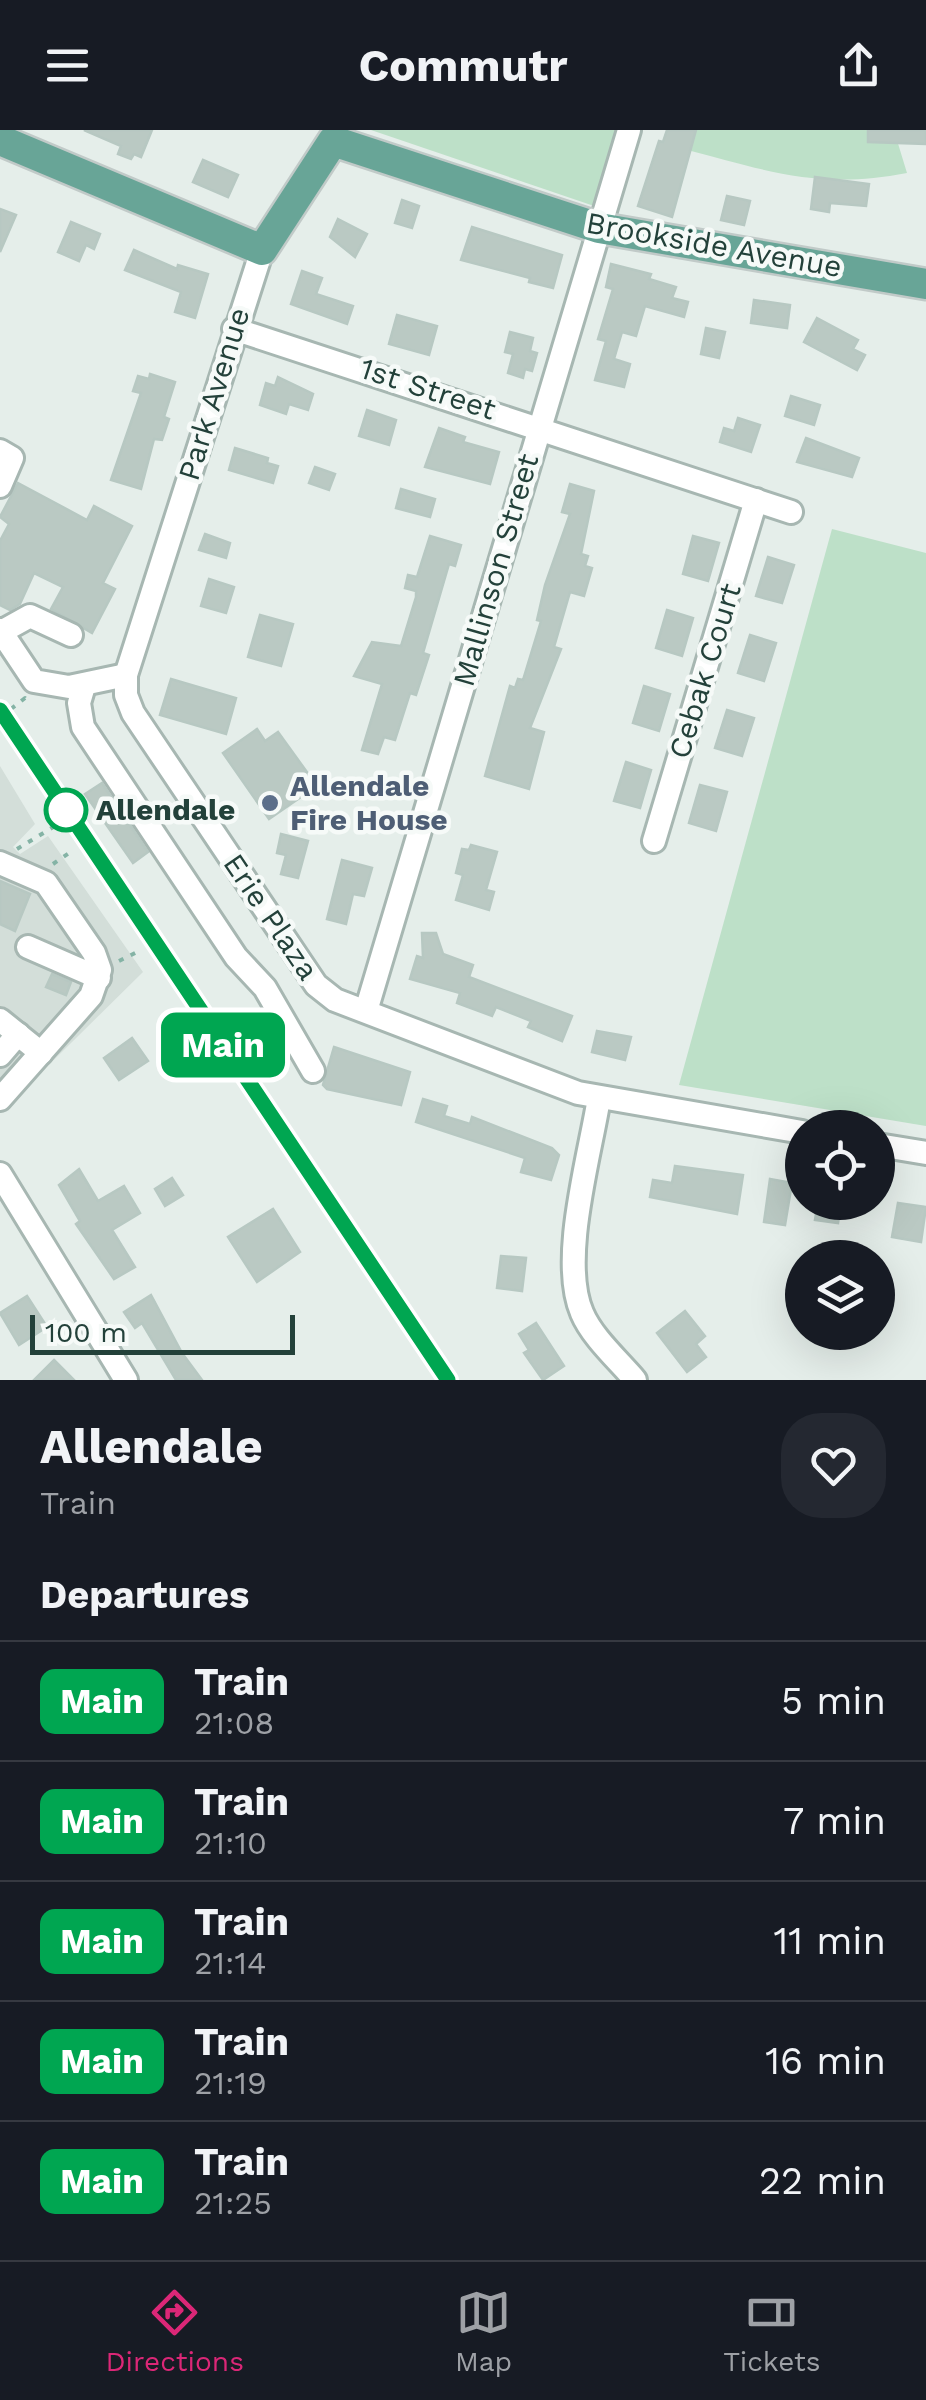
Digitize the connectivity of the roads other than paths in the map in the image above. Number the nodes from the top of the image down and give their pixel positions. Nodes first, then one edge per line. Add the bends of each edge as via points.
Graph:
1 (630, 130) edge
2 (336, 135) edge
3 (0, 140) edge
4 (599, 228) junction
5 (262, 250) junction
6 (926, 284) edge
7 (234, 328) junction
8 (539, 426) junction
9 (0, 451) edge
10 (0, 486) edge
11 (756, 500) junction
12 (791, 512) dead end
13 (1, 631) edge
14 (71, 636) dead end
15 (126, 676) junction
16 (84, 686) junction
17 (654, 841) dead end
18 (7, 856) edge
19 (28, 947) dead end
20 (298, 956) junction
21 (257, 976) junction
22 (100, 978) junction
23 (366, 1011) junction
24 (9, 1027) edge
25 (41, 1053) junction
26 (0, 1055) edge
27 (313, 1071) dead end
28 (599, 1098) junction
29 (0, 1099) edge
30 (785, 1129) edge
31 (895, 1148) edge
32 (926, 1154) edge
33 (0, 1174) edge
34 (126, 1380) edge
35 (634, 1380) edge

1 - 4 street, Mallinson Street
2 - 4 main road, Brookside Avenue
2 - 5 main road, Park Avenue
3 - 5 main road
4 - 6 main road, Brookside Avenue
4 - 8 street, Mallinson Street
5 - 7 street, Park Avenue
7 - 8 street, 1st Street
7 - 15 street, Park Avenue
8 - 11 street, 1st Street
8 - 23 street, Mallinson Street
9 - 10 street via 12,458
11 - 12 street, 1st Street
11 - 17 street, Cebak Court
13 - 14 street via 30,616
13 - 16 street via 34,681
15 - 16 street
15 - 20 street, Erie Plaza via 133,713
16 - 21 street via 83,727 236,958
18 - 22 street via 40,878 94,953
19 - 22 street
20 - 21 street
20 - 23 street, Erie Plaza via 316,985
21 - 27 street
22 - 25 street
23 - 28 street
24 - 25 street
24 - 26 street
25 - 29 street
28 - 30 street
28 - 35 street via 575,1251 576,1294 583,1317
31 - 32 street
33 - 34 street

